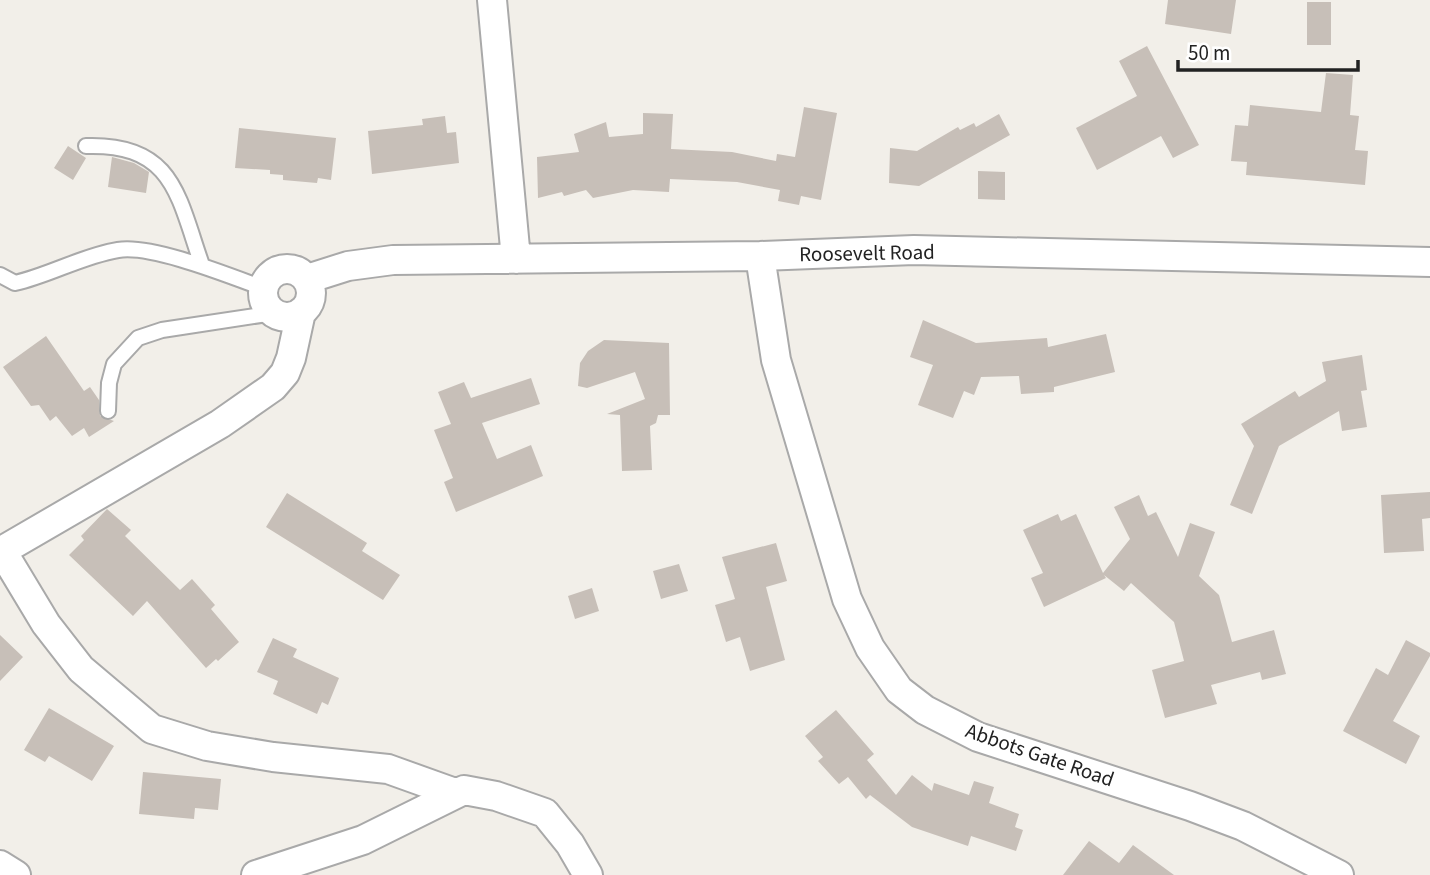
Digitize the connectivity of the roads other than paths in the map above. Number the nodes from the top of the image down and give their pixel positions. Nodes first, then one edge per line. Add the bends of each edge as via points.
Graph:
1 (492, 0) edge
2 (86, 146) dead end
3 (760, 256) junction
4 (516, 259) junction
5 (1430, 262) edge
6 (202, 265) junction
7 (0, 275) edge
8 (307, 279) junction
9 (279, 305) junction
10 (108, 411) dead end
11 (1, 551) edge
12 (455, 793) junction
13 (0, 865) edge
14 (16, 875) edge
15 (256, 875) edge
16 (588, 875) edge
17 (1339, 875) edge

1 - 4 street
2 - 6 lane via 135,152 162,168 178,197
3 - 4 street, Roosevelt Road
3 - 5 street, Roosevelt Road via 914,250
3 - 17 street, Abbots Gate Road via 776,360 847,599 870,648 899,690 925,710 978,737 1190,806
4 - 8 street, Roosevelt Road via 393,260 348,266
6 - 7 lane via 120,249 15,283
6 - 9 lane
8 - 9 street via 311,297
8 - 9 street via 300,272 273,272
9 - 10 lane via 138,338 114,364
9 - 11 street via 291,358 273,387 220,424
11 - 12 street via 46,624 81,669 152,729 207,746 388,769
12 - 15 street via 363,840
12 - 16 street via 474,791 545,813
13 - 14 street

